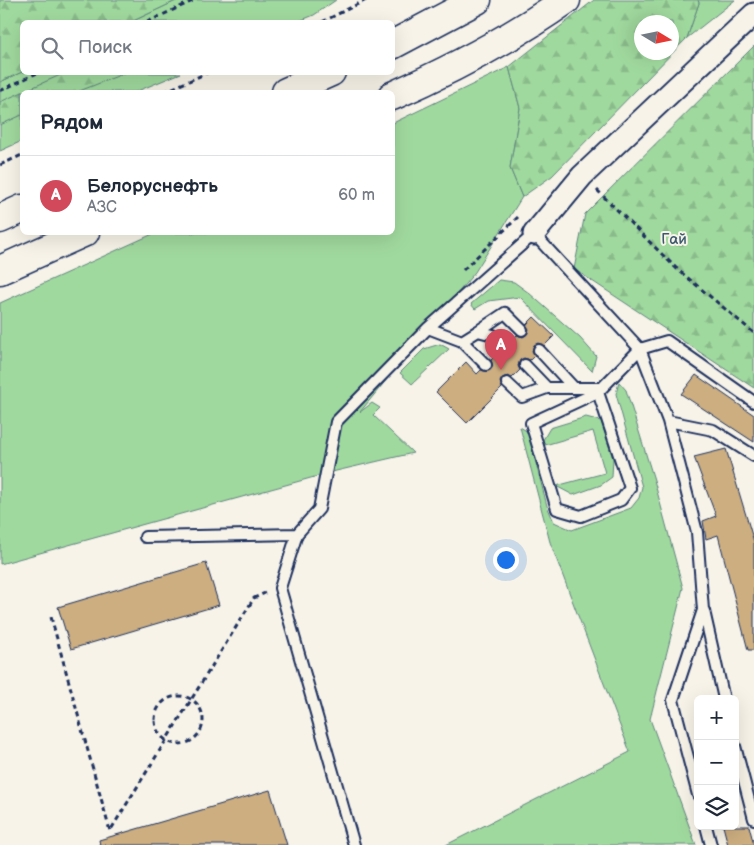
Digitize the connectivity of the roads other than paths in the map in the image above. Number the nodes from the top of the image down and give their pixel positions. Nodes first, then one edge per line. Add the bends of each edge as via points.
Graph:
1 (476, 0) edge
2 (566, 0) edge
3 (754, 14) edge
4 (395, 43) edge
5 (324, 75) edge
6 (290, 90) edge
7 (395, 95) edge
8 (20, 210) edge
9 (0, 219) edge
10 (534, 234) junction
11 (78, 235) edge
12 (0, 270) edge
13 (428, 328) junction
14 (522, 330) dead end
15 (478, 331) junction
16 (462, 341) junction
17 (504, 347) dead end
18 (640, 349) junction
19 (540, 350) dead end
20 (486, 365) dead end
21 (524, 365) dead end
22 (506, 383) dead end
23 (547, 388) junction
24 (574, 388) junction
25 (600, 390) junction
26 (754, 402) edge
27 (668, 421) junction
28 (754, 456) edge
29 (297, 534) junction
30 (145, 536) dead end
31 (703, 610) junction
32 (723, 695) edge
33 (694, 769) edge
34 (739, 774) edge
35 (754, 819) edge
36 (707, 830) edge
37 (354, 845) edge
38 (711, 845) edge

1 - 4 main road
2 - 7 main road via 532,24 473,57
3 - 10 street via 582,176
5 - 6 main road
8 - 9 main road
10 - 13 lane
10 - 18 lane
11 - 12 main road
13 - 16 lane
13 - 29 lane via 336,422 319,509
14 - 15 lane via 505,314
15 - 16 lane
15 - 17 lane via 493,335
16 - 20 lane
18 - 25 lane
18 - 26 lane via 667,341
18 - 27 lane
19 - 24 lane
21 - 23 lane
22 - 23 lane via 522,397
23 - 24 lane
24 - 25 lane
25 - 25 lane via 630,488 621,500 581,516 557,509 531,423
27 - 28 lane via 713,430
27 - 31 lane via 697,532
29 - 30 lane
29 - 37 lane via 280,588
31 - 32 lane
31 - 33 lane via 673,700
34 - 35 lane
36 - 38 lane

